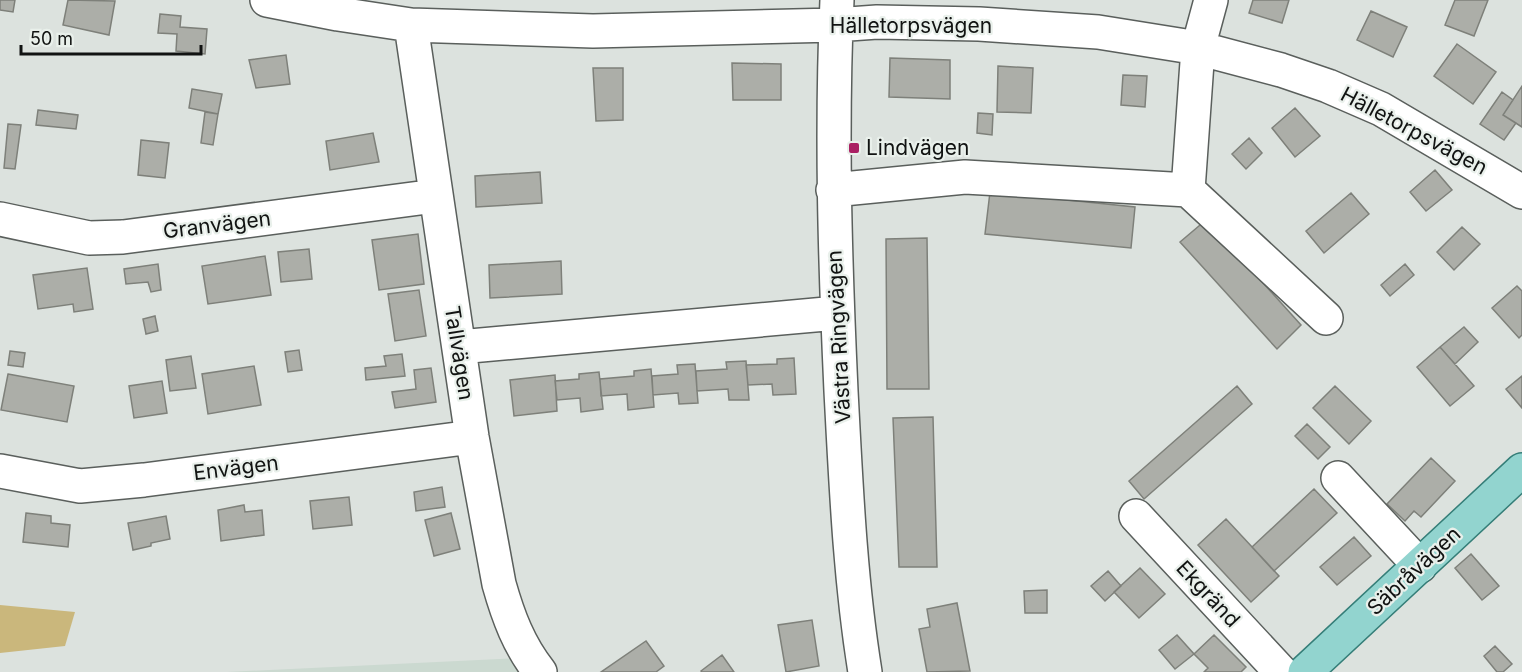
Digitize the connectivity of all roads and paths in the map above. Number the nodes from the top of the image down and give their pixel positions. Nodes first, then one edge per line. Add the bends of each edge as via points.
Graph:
1 (267, 0) edge
2 (1211, 0) edge
3 (836, 13) edge
4 (411, 25) junction
5 (1198, 48) junction
6 (833, 190) junction
7 (1188, 190) junction
8 (1522, 192) edge
9 (435, 196) junction
10 (0, 219) edge
11 (837, 314) junction
12 (1326, 318) dead end
13 (459, 347) junction
14 (472, 437) junction
15 (0, 471) edge
16 (1338, 478) dead end
17 (1518, 480) edge
18 (1136, 516) dead end
19 (1420, 566) junction
20 (540, 672) edge
21 (865, 672) edge
22 (1281, 672) edge
23 (1305, 672) edge

1 - 4 street, Hälletorpsvägen
2 - 5 street
3 - 4 street, Hälletorpsvägen via 593,31
3 - 5 street, Hälletorpsvägen via 877,22 1098,32
3 - 6 street, Västra Ringvägen
4 - 9 street, Tallvägen
5 - 7 street
5 - 8 street, Hälletorpsvägen via 1281,70 1381,109
6 - 7 street via 965,177
6 - 11 street, Västra Ringvägen
7 - 12 street
9 - 10 street, Granvägen via 123,237 89,238
9 - 13 street, Tallvägen
11 - 13 street
11 - 21 street, Västra Ringvägen via 846,482
13 - 14 street, Tallvägen
14 - 15 street, Envägen via 80,486
14 - 20 street, Tallvägen via 505,606 517,636
16 - 19 street
17 - 19 main road, Säbråvägen
18 - 22 street, Ekgränd
19 - 23 main road, Säbråvägen

